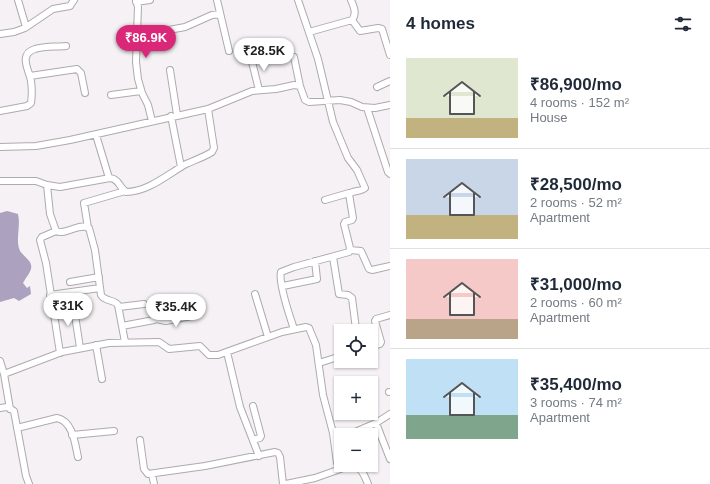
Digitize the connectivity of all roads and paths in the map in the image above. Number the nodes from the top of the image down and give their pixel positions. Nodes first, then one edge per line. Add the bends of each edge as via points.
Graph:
1 (18, 0) edge
2 (74, 0) edge
3 (150, 0) edge
4 (218, 0) edge
5 (298, 0) edge
6 (352, 0) edge
7 (136, 1) edge
8 (220, 14) junction
9 (352, 20) junction
10 (26, 27) junction
11 (309, 32) junction
12 (0, 34) edge
13 (137, 36) junction
14 (66, 46) dead end
15 (229, 51) dead end
16 (390, 55) edge
17 (294, 57) dead end
18 (251, 58) dead end
19 (170, 70) dead end
20 (30, 76) junction
21 (390, 82) edge
22 (300, 86) junction
23 (376, 87) dead end
24 (259, 90) junction
25 (141, 91) junction
26 (85, 93) dead end
27 (111, 95) dead end
28 (328, 100) junction
29 (390, 105) edge
30 (367, 108) junction
31 (208, 109) junction
32 (0, 111) edge
33 (174, 116) junction
34 (152, 121) junction
35 (96, 135) junction
36 (0, 147) edge
37 (182, 167) junction
38 (390, 174) edge
39 (109, 178) junction
40 (0, 181) edge
41 (47, 185) junction
42 (125, 191) junction
43 (349, 193) junction
44 (325, 200) dead end
45 (88, 228) junction
46 (56, 231) junction
47 (350, 250) junction
48 (333, 257) junction
49 (315, 261) junction
50 (390, 266) edge
51 (99, 277) junction
52 (70, 282) dead end
53 (282, 286) junction
54 (100, 288) junction
55 (255, 294) dead end
56 (50, 295) junction
57 (187, 299) dead end
58 (73, 302) dead end
59 (144, 304) dead end
60 (119, 307) junction
61 (196, 314) dead end
62 (390, 316) edge
63 (156, 319) junction
64 (355, 324) edge
65 (376, 324) edge
66 (122, 326) junction
67 (294, 329) junction
68 (378, 332) edge
69 (268, 337) junction
70 (126, 342) junction
71 (96, 345) junction
72 (378, 345) edge
73 (80, 348) junction
74 (227, 352) junction
75 (60, 353) junction
76 (334, 358) edge
77 (0, 361) edge
78 (319, 363) junction
79 (4, 374) junction
80 (102, 378) dead end
81 (253, 406) dead end
82 (0, 408) edge
83 (10, 409) junction
84 (390, 414) edge
85 (376, 423) junction
86 (17, 428) junction
87 (364, 428) edge
88 (114, 431) dead end
89 (72, 435) junction
90 (140, 440) dead end
91 (253, 440) junction
92 (334, 441) edge
93 (259, 456) junction
94 (78, 457) dead end
95 (390, 460) edge
96 (334, 471) edge
97 (362, 472) edge
98 (152, 474) junction
99 (29, 484) edge
100 (154, 484) edge
101 (283, 484) edge
102 (286, 484) edge
103 (368, 484) edge

1 - 10 street
2 - 10 street via 70,6 53,10
3 - 7 street
4 - 8 street
5 - 11 street
6 - 9 street via 355,13
7 - 13 street
8 - 13 street via 185,27
8 - 15 street
9 - 11 street
9 - 16 street via 360,31 382,29
10 - 12 street
11 - 28 street
13 - 25 street via 136,62
14 - 20 street via 36,49 26,54 25,60
17 - 22 street
18 - 24 street
19 - 33 street
20 - 26 street via 77,70 81,73
20 - 32 street via 31,103
21 - 23 street
22 - 24 street
22 - 28 street via 307,102
24 - 31 street
25 - 27 street
25 - 34 street
28 - 30 street via 350,102
28 - 43 street via 331,117 342,145 365,186 364,190
29 - 30 street
30 - 38 street
31 - 33 street
31 - 37 street via 213,150
33 - 34 street
33 - 37 street
34 - 35 street
35 - 36 street via 36,146
35 - 39 street
37 - 42 street via 157,183
39 - 41 street via 66,186
39 - 42 street via 117,180
40 - 41 street via 36,181
41 - 46 street via 50,214
42 - 45 street via 84,203
43 - 44 street
43 - 47 street via 353,218 344,224
45 - 46 street via 60,233
45 - 51 street via 96,250
46 - 56 street via 40,240
47 - 48 street
47 - 50 street via 361,251 368,269
48 - 49 street
48 - 64 street via 339,294 352,298
49 - 53 street via 283,271 280,274
49 - 53 street via 317,279
51 - 52 street
51 - 54 street
53 - 67 street
54 - 56 street
54 - 60 street via 102,298 114,301
55 - 69 street
56 - 75 street
57 - 63 street via 155,306
58 - 73 street
59 - 60 street
60 - 66 street
61 - 63 street via 166,321
62 - 65 street via 380,318 375,321
63 - 66 street
66 - 70 street
67 - 69 street
67 - 78 street via 309,328 316,345
68 - 72 street via 381,342
69 - 74 street
70 - 71 street
70 - 74 street via 159,342 169,349 200,346 209,355
71 - 73 street
71 - 80 street
73 - 75 street
74 - 91 street via 240,407
75 - 79 street
76 - 78 street
77 - 79 street
78 - 92 street
79 - 83 street
81 - 91 street via 261,433 260,438
82 - 83 street
83 - 86 street via 14,412
84 - 85 street
85 - 87 street
85 - 95 street
86 - 89 street via 57,418 65,420
86 - 99 street
88 - 89 street
89 - 94 street
90 - 98 street via 144,471
91 - 93 street
93 - 98 street
93 - 101 street via 278,453
96 - 102 street
97 - 103 street
98 - 100 street

